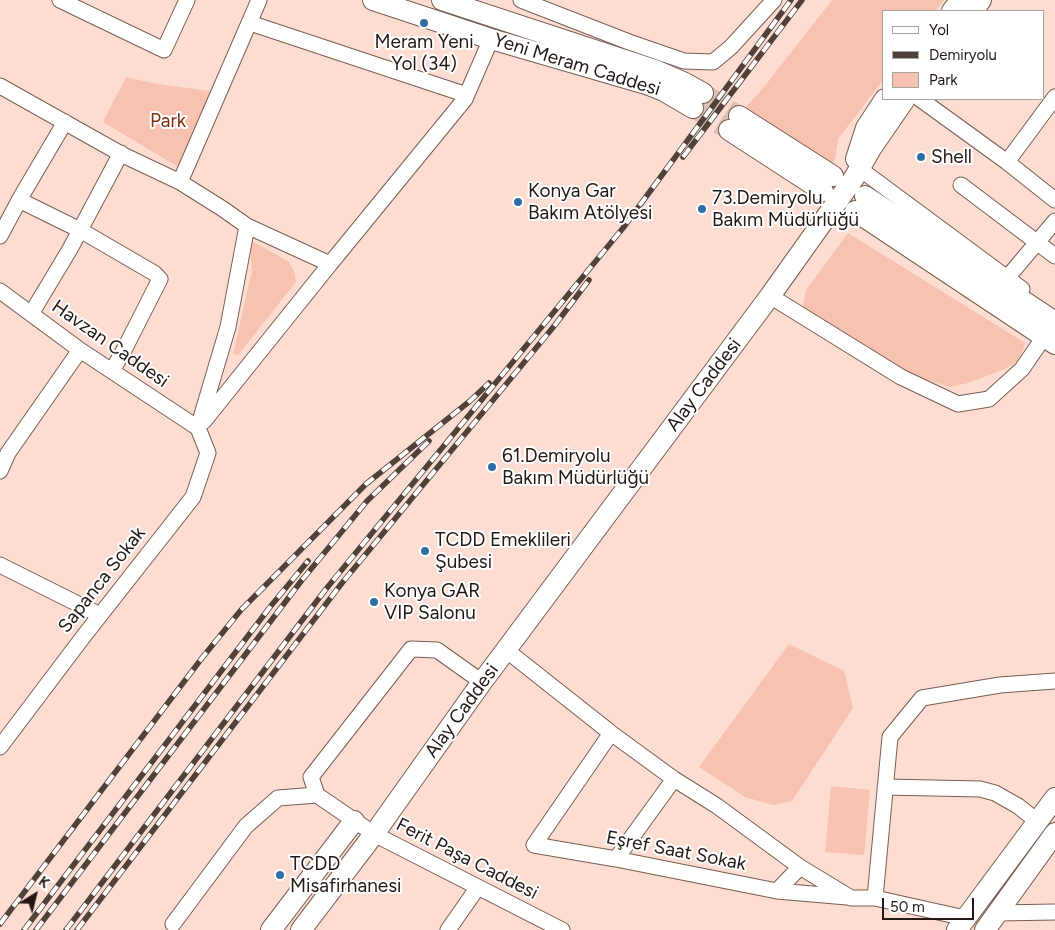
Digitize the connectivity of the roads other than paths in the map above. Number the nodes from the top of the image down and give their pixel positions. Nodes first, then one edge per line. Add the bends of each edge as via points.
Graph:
1 (60, 0) edge
2 (187, 0) edge
3 (259, 0) edge
4 (374, 0) edge
5 (442, 0) edge
6 (520, 0) edge
7 (774, 0) edge
8 (961, 0) edge
9 (981, 0) edge
10 (996, 0) edge
11 (953, 10) edge
12 (973, 10) edge
13 (988, 10) edge
14 (250, 23) junction
15 (515, 23) junction
16 (491, 39) junction
17 (0, 86) edge
18 (467, 95) junction
19 (1055, 98) edge
20 (884, 100) edge
21 (904, 100) edge
22 (919, 100) edge
23 (921, 100) edge
24 (65, 122) junction
25 (734, 123) tunnel mouth
26 (121, 153) junction
27 (1007, 162) junction
28 (859, 175) junction
29 (180, 182) junction
30 (828, 183) dead end
31 (961, 185) dead end
32 (20, 200) junction
33 (1055, 200) edge
34 (860, 204) dead end
35 (1055, 221) edge
36 (247, 226) junction
37 (80, 230) junction
38 (0, 236) edge
39 (1037, 243) junction
40 (1055, 256) edge
41 (330, 264) junction
42 (1007, 278) junction
43 (0, 290) edge
44 (770, 296) junction
45 (1055, 310) edge
46 (31, 314) junction
47 (1051, 334) edge
48 (80, 350) junction
49 (112, 371) junction
50 (198, 428) junction
51 (4, 451) edge
52 (0, 471) edge
53 (0, 565) edge
54 (100, 615) junction
55 (506, 650) junction
56 (1055, 681) edge
57 (482, 682) junction
58 (610, 733) junction
59 (0, 747) edge
60 (674, 779) junction
61 (885, 786) junction
62 (317, 795) junction
63 (1055, 798) edge
64 (354, 821) junction
65 (1038, 821) junction
66 (1055, 833) edge
67 (374, 834) junction
68 (616, 859) junction
69 (800, 867) junction
70 (478, 887) junction
71 (776, 891) junction
72 (851, 898) junction
73 (875, 898) junction
74 (1055, 912) edge
75 (997, 913) junction
76 (173, 924) dead end
77 (961, 924) edge
78 (271, 930) edge
79 (301, 930) edge
80 (448, 930) edge
81 (562, 930) edge
82 (985, 930) edge

1 - 2 street via 164,50
3 - 14 street
4 - 16 main road, Yeni Meram Caddesi
5 - 15 main road, Yeni Meram Caddesi
6 - 7 street via 684,61 713,62
6 - 15 street
8 - 11 main road
9 - 12 main road
10 - 13 main road
14 - 18 street
14 - 29 street
15 - 16 main road, Yeni Meram Caddesi via 655,70 685,83 698,100
16 - 18 street
17 - 24 street
18 - 41 street
19 - 27 street
20 - 28 main road via 860,143
21 - 28 main road, Alay Caddesi via 872,147
22 - 28 main road, Alay Caddesi via 884,149
23 - 27 street
24 - 26 street
24 - 32 street
25 - 30 main road
26 - 29 street
26 - 37 street
27 - 33 street
28 - 42 street
28 - 44 main road, Alay Caddesi
29 - 36 street
31 - 39 street
32 - 37 street
32 - 38 street
34 - 47 main road
35 - 39 street
36 - 41 street
36 - 50 street via 228,327
37 - 46 street
37 - 49 street via 160,279
39 - 40 street
39 - 42 street
41 - 50 street
42 - 45 street
43 - 46 street, Havzan Caddesi
44 - 47 street via 901,377 958,404 989,399 1022,369
44 - 55 main road, Alay Caddesi
46 - 48 street, Havzan Caddesi
48 - 49 street, Havzan Caddesi
48 - 51 street
49 - 50 street, Havzan Caddesi
50 - 54 street, Sapanca Sokak via 208,453 193,497
51 - 52 street
53 - 54 street
54 - 59 street, Sapanca Sokak
55 - 57 main road, Alay Caddesi
55 - 58 street
56 - 61 street via 1000,685 922,698 890,737
57 - 62 street via 437,650 411,649 311,777
57 - 67 main road, Alay Caddesi
58 - 60 street
58 - 68 street, Eşref Saat Sokak via 534,845
60 - 68 street
60 - 69 street
61 - 65 street via 980,789 995,793
61 - 73 street
62 - 64 street, Ferit Paşa Caddesi
62 - 76 street via 278,798 246,826
63 - 65 main road
64 - 67 street, Ferit Paşa Caddesi
64 - 78 main road
65 - 77 main road
66 - 75 main road
67 - 70 street, Ferit Paşa Caddesi
67 - 79 main road, Alay Caddesi
68 - 71 street, Eşref Saat Sokak
69 - 71 street
69 - 72 street
70 - 80 street
70 - 81 street, Ferit Paşa Caddesi
71 - 72 street, Eşref Saat Sokak
72 - 73 street, Eşref Saat Sokak
73 - 77 street, Eşref Saat Sokak
74 - 75 street
75 - 82 main road

